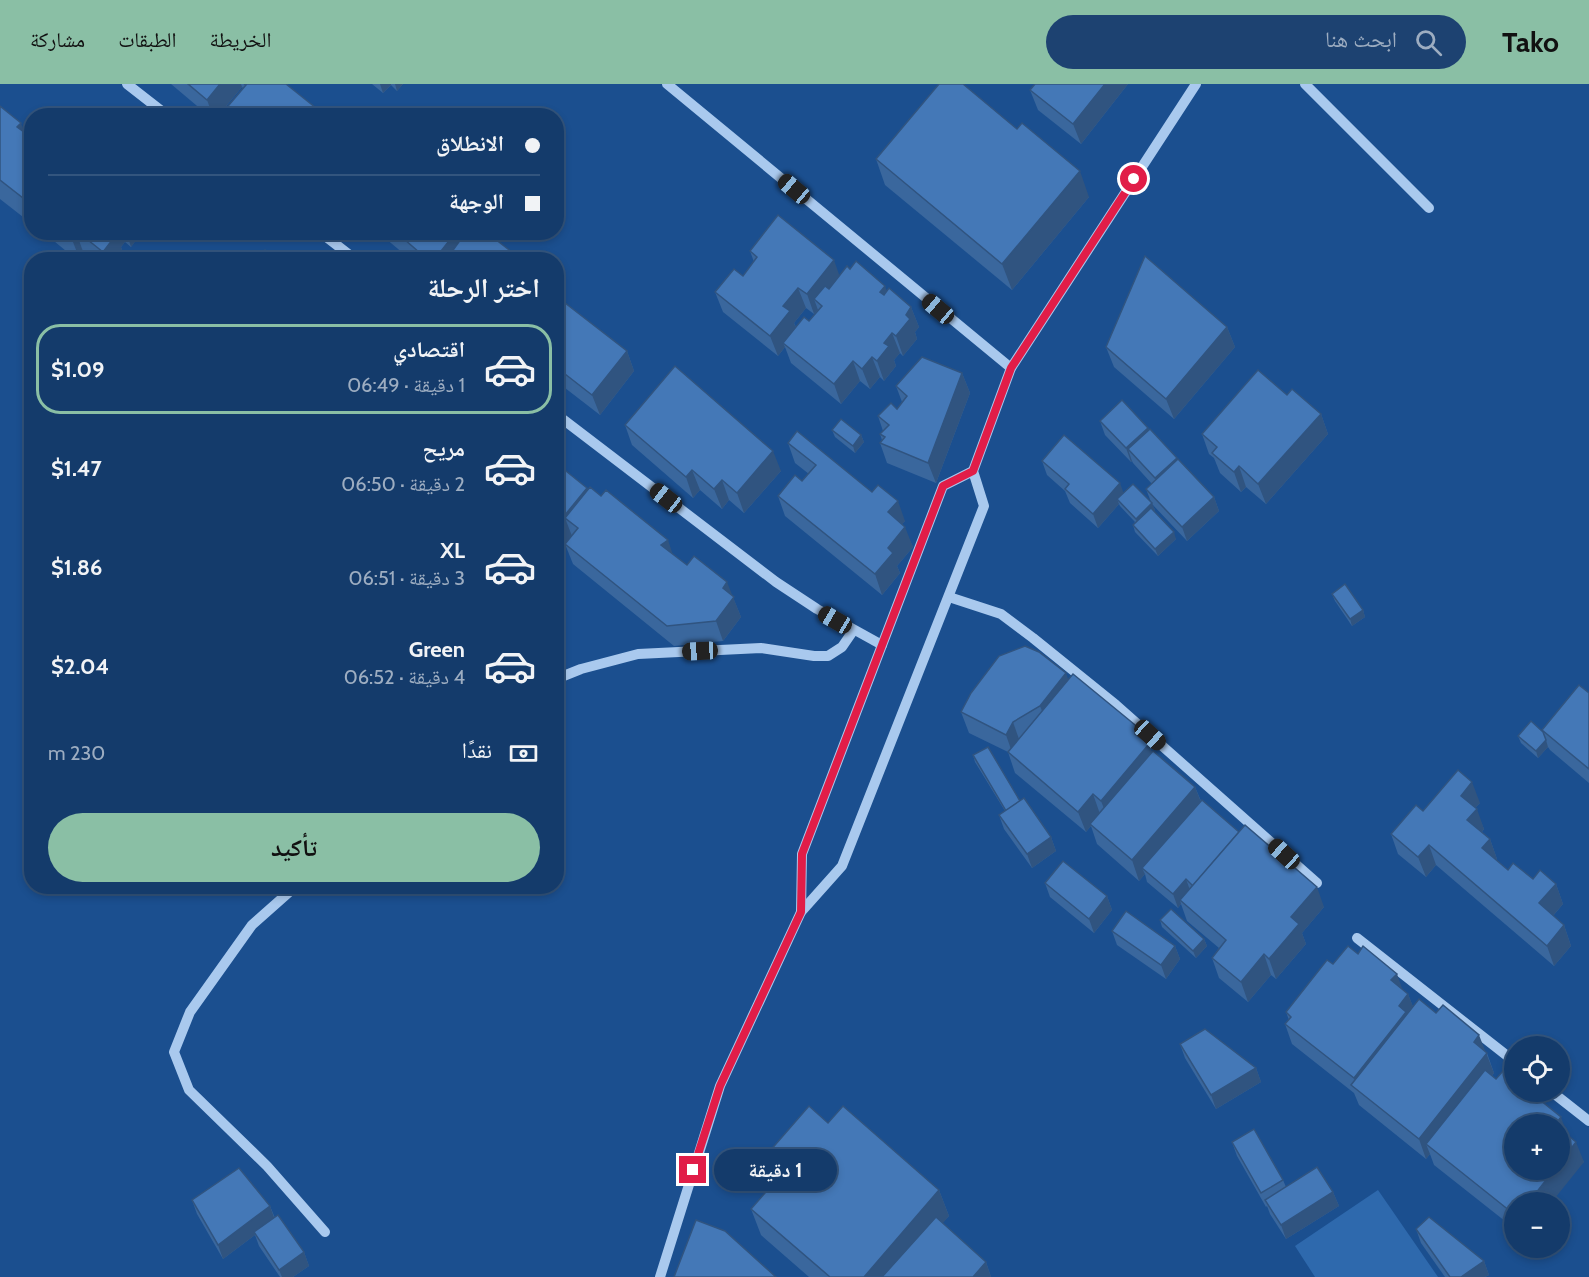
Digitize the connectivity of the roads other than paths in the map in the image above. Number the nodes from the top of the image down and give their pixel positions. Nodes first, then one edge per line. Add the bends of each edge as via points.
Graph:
1 (127, 84) edge
2 (667, 84) edge
3 (1196, 84) edge
4 (1305, 84) edge
5 (158, 108) edge
6 (1429, 208) dead end
7 (330, 240) edge
8 (346, 252) edge
9 (1011, 368) junction
10 (564, 420) edge
11 (973, 471) junction
12 (949, 597) junction
13 (853, 631) junction
14 (882, 645) junction
15 (564, 676) edge
16 (1317, 883) dead end
17 (287, 894) edge
18 (801, 912) junction
19 (1357, 938) dead end
20 (1504, 1053) edge
21 (1565, 1102) edge
22 (1589, 1121) edge
23 (325, 1232) dead end
24 (660, 1277) edge

1 - 5 street
2 - 9 street
3 - 9 street
4 - 6 street
7 - 8 street
9 - 11 street
10 - 13 street via 776,582
11 - 12 street via 984,506
11 - 14 street via 943,486
12 - 16 street via 1001,614 1033,638 1116,705
12 - 18 street via 842,866
13 - 14 street
13 - 15 street via 842,647 828,656 761,648 638,654
14 - 18 street via 802,854
17 - 23 street via 252,925 190,1012 174,1052 189,1090 267,1166
18 - 24 street via 720,1086
19 - 20 street
21 - 22 street

